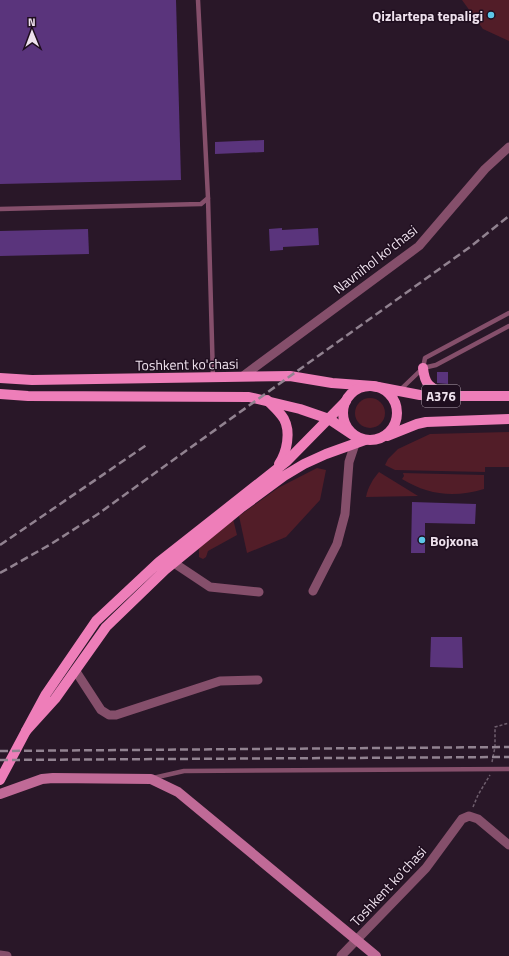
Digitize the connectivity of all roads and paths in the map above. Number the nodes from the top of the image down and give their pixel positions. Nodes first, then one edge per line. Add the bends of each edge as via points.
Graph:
1 (198, 0) edge
2 (509, 147) edge
3 (208, 198) junction
4 (0, 209) edge
5 (509, 313) edge
6 (509, 326) edge
7 (423, 368) junction
8 (243, 376) junction
9 (0, 378) edge
10 (213, 378) junction
11 (373, 386) junction
12 (0, 394) edge
13 (396, 395) junction
14 (450, 396) junction
15 (509, 396) edge
16 (267, 400) junction
17 (346, 401) junction
18 (329, 419) junction
19 (509, 419) edge
20 (383, 437) junction
21 (357, 439) junction
22 (273, 472) junction
23 (171, 559) junction
24 (313, 591) dead end
25 (259, 592) dead end
26 (76, 670) junction
27 (258, 680) dead end
28 (26, 731) junction
29 (509, 769) edge
30 (151, 779) junction
31 (0, 780) edge
32 (0, 794) edge
33 (509, 846) edge
34 (357, 940) junction
35 (0, 955) edge
36 (7, 956) edge
37 (341, 956) edge
38 (376, 956) edge

1 - 3 lane
2 - 8 street, Navnihol ko'chasi via 485,169 419,246
3 - 4 lane via 201,204
3 - 10 lane
5 - 7 lane via 426,358
6 - 7 lane via 436,365
7 - 13 lane
7 - 14 main road via 424,378 429,386
8 - 10 main road, Toshkent ko'chasi
8 - 11 main road, Toshkent ko'chasi via 290,376
9 - 10 main road, Toshkent ko'chasi
11 - 13 main road
11 - 17 main road via 360,388 349,395
12 - 16 main road via 249,397
13 - 14 main road, A376
13 - 20 main road via 396,420 390,432
14 - 15 main road, A376
16 - 18 main road via 300,408
16 - 22 main road via 283,418 287,432 286,449
17 - 18 main road
17 - 21 main road via 342,415 344,423
18 - 21 main road
18 - 22 main road
19 - 20 main road via 426,422
20 - 21 main road via 371,440
21 - 23 main road via 284,476
21 - 24 street via 349,462 345,514 337,544
22 - 23 main road
23 - 25 street via 210,587
23 - 26 main road via 106,627
23 - 28 main road via 96,621 46,694
26 - 27 street via 101,710 109,715 116,715 220,681
26 - 28 main road via 55,699
28 - 31 main road
29 - 30 lane via 184,771
30 - 32 street via 42,779
30 - 34 street via 178,792
33 - 34 street, Toshkent ko'chasi via 478,819 469,816 462,819 426,868
34 - 37 street
34 - 38 street
35 - 36 street

